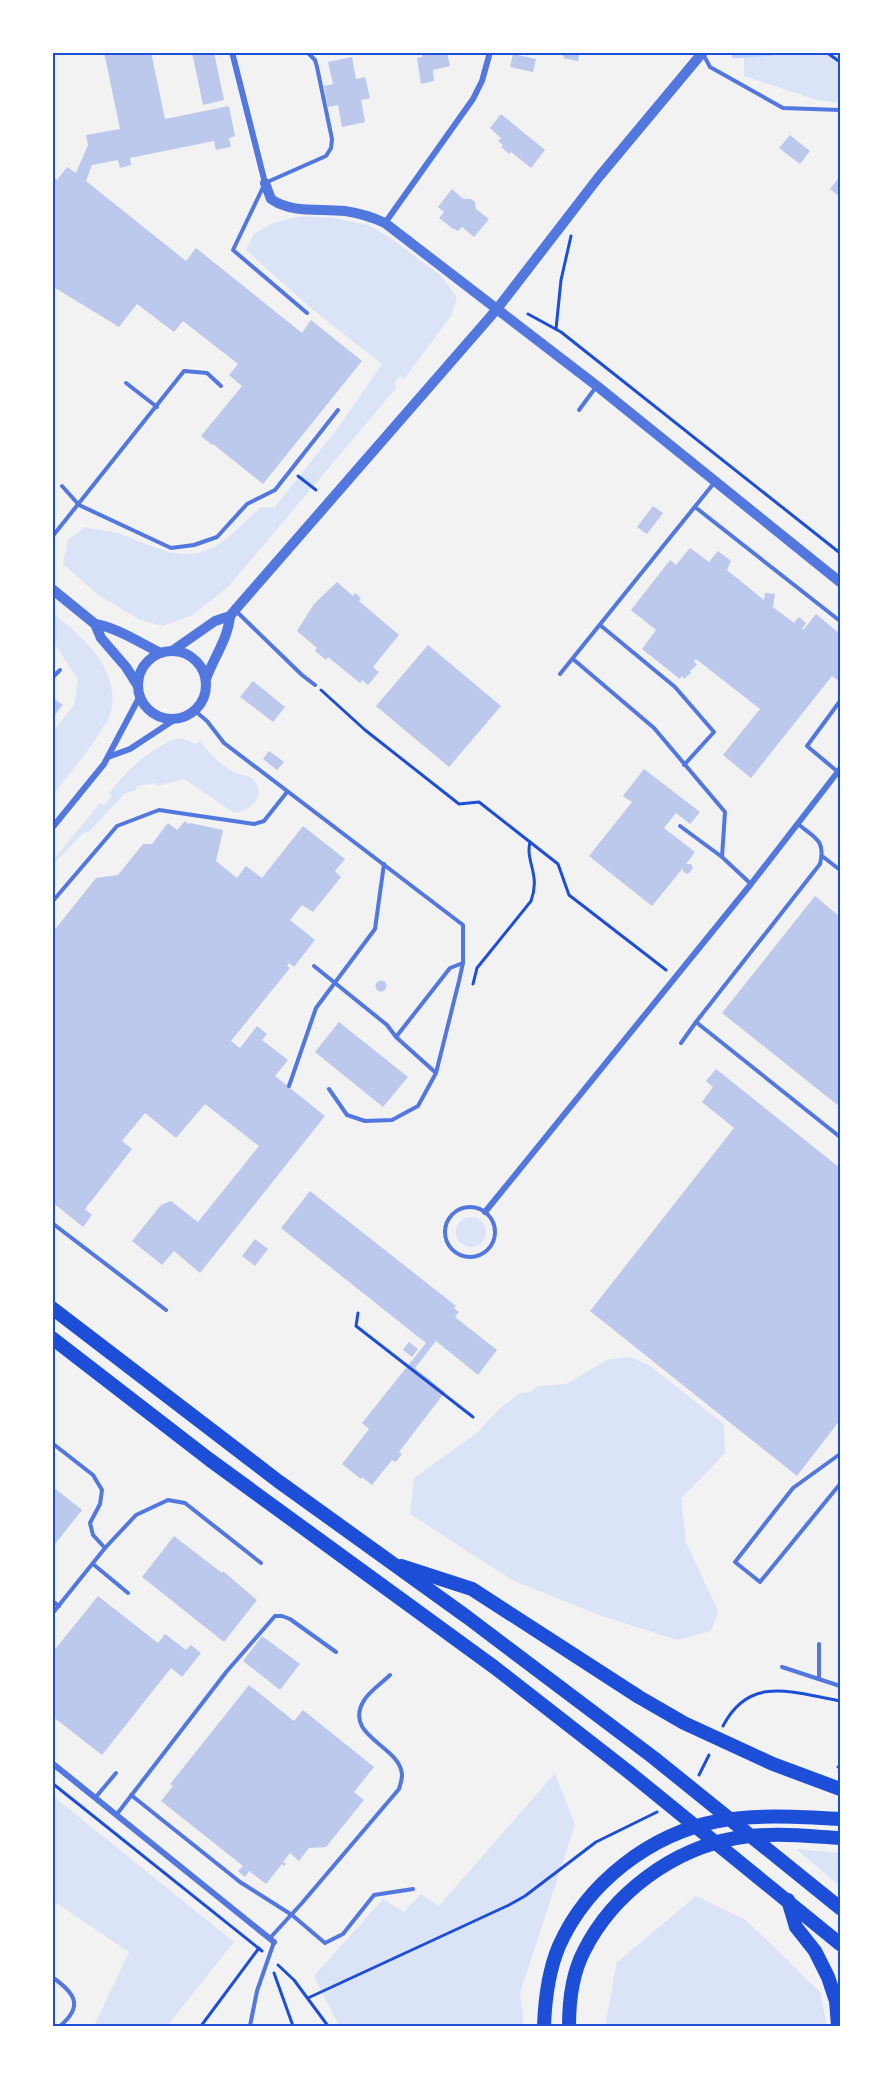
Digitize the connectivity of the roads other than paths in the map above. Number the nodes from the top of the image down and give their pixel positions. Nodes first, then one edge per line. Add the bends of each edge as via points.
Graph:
1 (232, 52) edge
2 (307, 52) edge
3 (490, 52) edge
4 (703, 53) edge
5 (840, 110) edge
6 (265, 183) junction
7 (385, 223) junction
8 (496, 309) junction
9 (307, 313) dead end
10 (126, 383) dead end
11 (221, 386) dead end
12 (597, 386) junction
13 (157, 407) junction
14 (338, 410) dead end
15 (579, 410) dead end
16 (715, 481) junction
17 (62, 486) dead end
18 (79, 505) junction
19 (695, 507) junction
20 (52, 537) edge
21 (840, 582) edge
22 (52, 589) edge
23 (233, 613) junction
24 (840, 621) edge
25 (95, 624) junction
26 (600, 625) junction
27 (167, 652) junction
28 (573, 659) junction
29 (60, 670) dead end
30 (560, 674) dead end
31 (52, 678) edge
32 (206, 679) junction
33 (315, 685) road end
34 (139, 691) junction
35 (840, 701) edge
36 (195, 711) junction
37 (174, 720) junction
38 (108, 757) junction
39 (684, 765) junction
40 (839, 771) edge
41 (287, 792) junction
42 (798, 824) junction
43 (681, 826) dead end
44 (52, 828) edge
45 (822, 855) junction
46 (722, 857) junction
47 (384, 864) junction
48 (840, 870) edge
49 (751, 884) junction
50 (52, 902) edge
51 (463, 963) junction
52 (314, 966) dead end
53 (696, 1022) junction
54 (396, 1037) junction
55 (681, 1043) dead end
56 (436, 1073) junction
57 (288, 1086) dead end
58 (329, 1089) dead end
59 (840, 1137) edge
60 (485, 1212) junction
61 (52, 1223) edge
62 (52, 1308) edge
63 (166, 1310) dead end
64 (52, 1338) edge
65 (52, 1443) edge
66 (840, 1454) edge
67 (840, 1484) edge
68 (105, 1548) junction
69 (387, 1561) junction
70 (261, 1563) dead end
71 (93, 1564) junction
72 (128, 1593) dead end
73 (52, 1601) edge
74 (59, 1606) junction
75 (52, 1614) edge
76 (819, 1644) dead end
77 (336, 1652) dead end
78 (782, 1667) dead end
79 (390, 1675) dead end
80 (819, 1679) junction
81 (840, 1686) edge
82 (52, 1763) edge
83 (116, 1773) dead end
84 (840, 1790) edge
85 (131, 1795) junction
86 (95, 1798) junction
87 (117, 1814) junction
88 (840, 1819) edge
89 (840, 1838) edge
90 (413, 1889) dead end
91 (788, 1900) junction
92 (840, 1908) edge
93 (292, 1915) junction
94 (272, 1940) junction
95 (840, 1944) edge
96 (52, 1977) edge
97 (60, 2026) edge
98 (250, 2026) edge
99 (544, 2026) edge
100 (570, 2026) edge
101 (838, 2026) edge

1 - 6 street
2 - 6 lane via 317,67 331,148 326,156
3 - 7 street via 473,99
4 - 5 lane via 710,67 783,108
4 - 8 street via 598,178
6 - 7 street via 271,199 286,207 344,211
6 - 9 lane via 233,250
7 - 8 street
8 - 12 street
8 - 23 street
10 - 13 lane
11 - 13 lane via 207,373 184,371
12 - 15 lane
12 - 16 street
13 - 18 lane
14 - 18 lane via 275,490 247,504 217,537 194,546 171,548
16 - 19 lane
16 - 21 street
17 - 18 lane
18 - 20 lane
19 - 24 lane
19 - 26 lane
22 - 25 street
23 - 27 street
23 - 32 street
23 - 33 lane
25 - 27 street via 109,626
25 - 34 street
26 - 28 lane
26 - 39 lane via 675,687 714,732
27 - 32 street via 183,652 193,657
27 - 34 street via 144,666 139,675
28 - 30 lane
28 - 39 lane via 654,728
29 - 31 lane
32 - 36 street via 206,694
34 - 37 street via 152,713
34 - 38 street
35 - 40 lane via 807,746
36 - 37 street
36 - 41 lane via 224,743
37 - 38 street via 136,746
38 - 44 street
39 - 46 lane via 725,812
40 - 42 street
41 - 47 lane
41 - 50 lane via 264,821 254,824 159,810 117,826
42 - 45 lane via 819,840
42 - 49 street
43 - 46 lane
45 - 48 lane
45 - 53 lane via 820,864
46 - 49 lane
47 - 51 lane via 463,925
47 - 57 lane via 375,929 316,1008
49 - 60 street
51 - 54 lane via 450,968
51 - 56 lane
52 - 54 lane via 387,1025
53 - 55 lane
53 - 59 lane
54 - 56 lane
56 - 58 lane via 418,1106 392,1120 365,1121 347,1114
60 - 60 lane via 463,1208 450,1217 445,1231 455,1252 469,1257 490,1247 495,1233
61 - 63 lane
62 - 69 highway
64 - 91 highway via 210,1460 461,1642
65 - 68 lane via 93,1475 102,1490 100,1504 90,1522 93,1535
66 - 67 lane via 793,1488 735,1562 760,1582
68 - 70 lane via 136,1515 168,1500 185,1503
68 - 71 lane
69 - 84 highway via 472,1589 684,1724
69 - 92 highway via 654,1758
71 - 72 lane
71 - 74 lane
73 - 74 lane
74 - 75 lane
76 - 80 lane
77 - 85 lane via 290,1619 275,1617 227,1671
78 - 80 lane
79 - 93 lane via 363,1701 360,1716 361,1727 399,1763 399,1789
80 - 81 lane
82 - 86 street
83 - 86 lane
85 - 87 lane
85 - 93 lane via 240,1882
86 - 87 street
87 - 94 street
88 - 99 highway via 765,1816 716,1821 665,1838 636,1856 611,1875 572,1922 550,1974
89 - 100 highway via 759,1834 734,1838 693,1850 650,1875 614,1907 583,1953 569,2006
90 - 93 lane via 374,1895 343,1934 325,1943
91 - 95 highway
91 - 101 highway via 796,1927 828,1977 836,2001
93 - 94 lane
94 - 98 lane
96 - 97 lane via 66,1987 74,2001 71,2014

